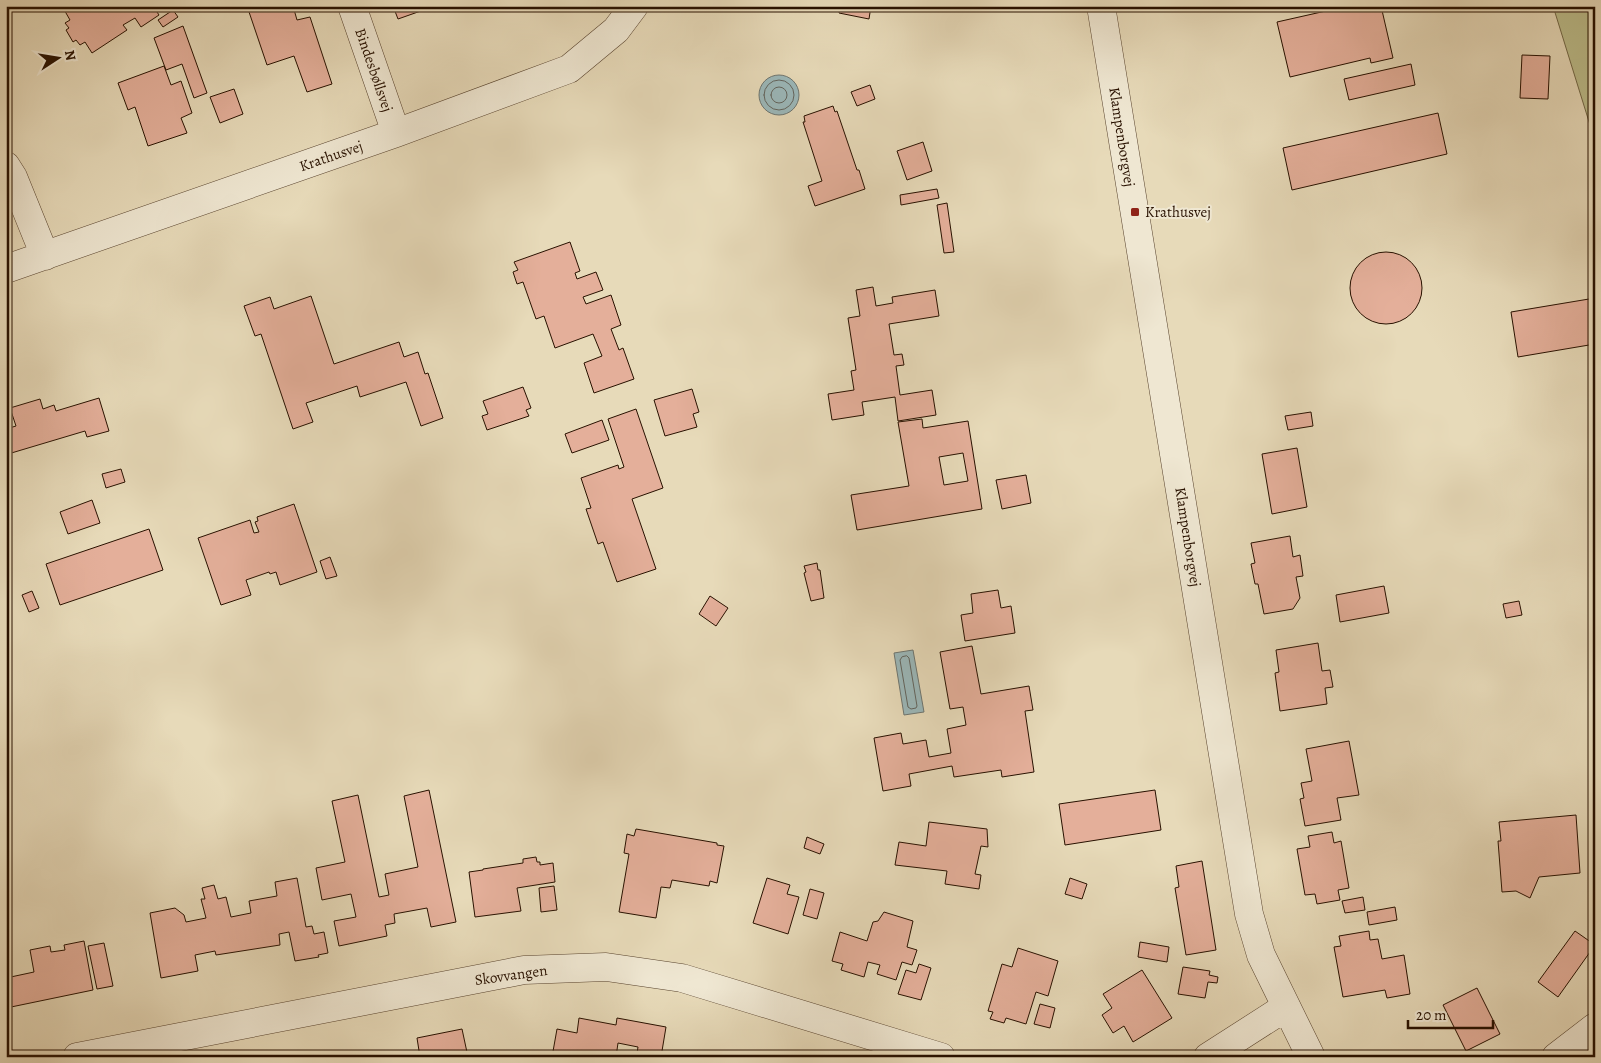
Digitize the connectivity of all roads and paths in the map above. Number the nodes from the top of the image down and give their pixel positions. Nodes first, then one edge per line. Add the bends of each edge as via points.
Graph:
1 (352, 6) edge
2 (634, 6) edge
3 (1101, 6) edge
4 (396, 133) junction
5 (6, 166) edge
6 (45, 256) junction
7 (6, 270) edge
8 (1286, 1007) junction
9 (1595, 1027) edge
10 (77, 1057) edge
11 (941, 1057) edge
12 (1208, 1057) edge
13 (1311, 1057) edge
14 (1556, 1057) edge

1 - 4 street, Bindesbøllsvej
2 - 4 street, Krathusvej via 616,30 569,69
3 - 8 street, Klampenborgvej via 1250,914 1261,955
4 - 6 street, Krathusvej
5 - 6 street
6 - 7 street, Krathusvej
8 - 12 street
8 - 13 street, Klampenborgvej
9 - 14 street
10 - 11 street, Skovvangen via 524,970 606,967 682,978

